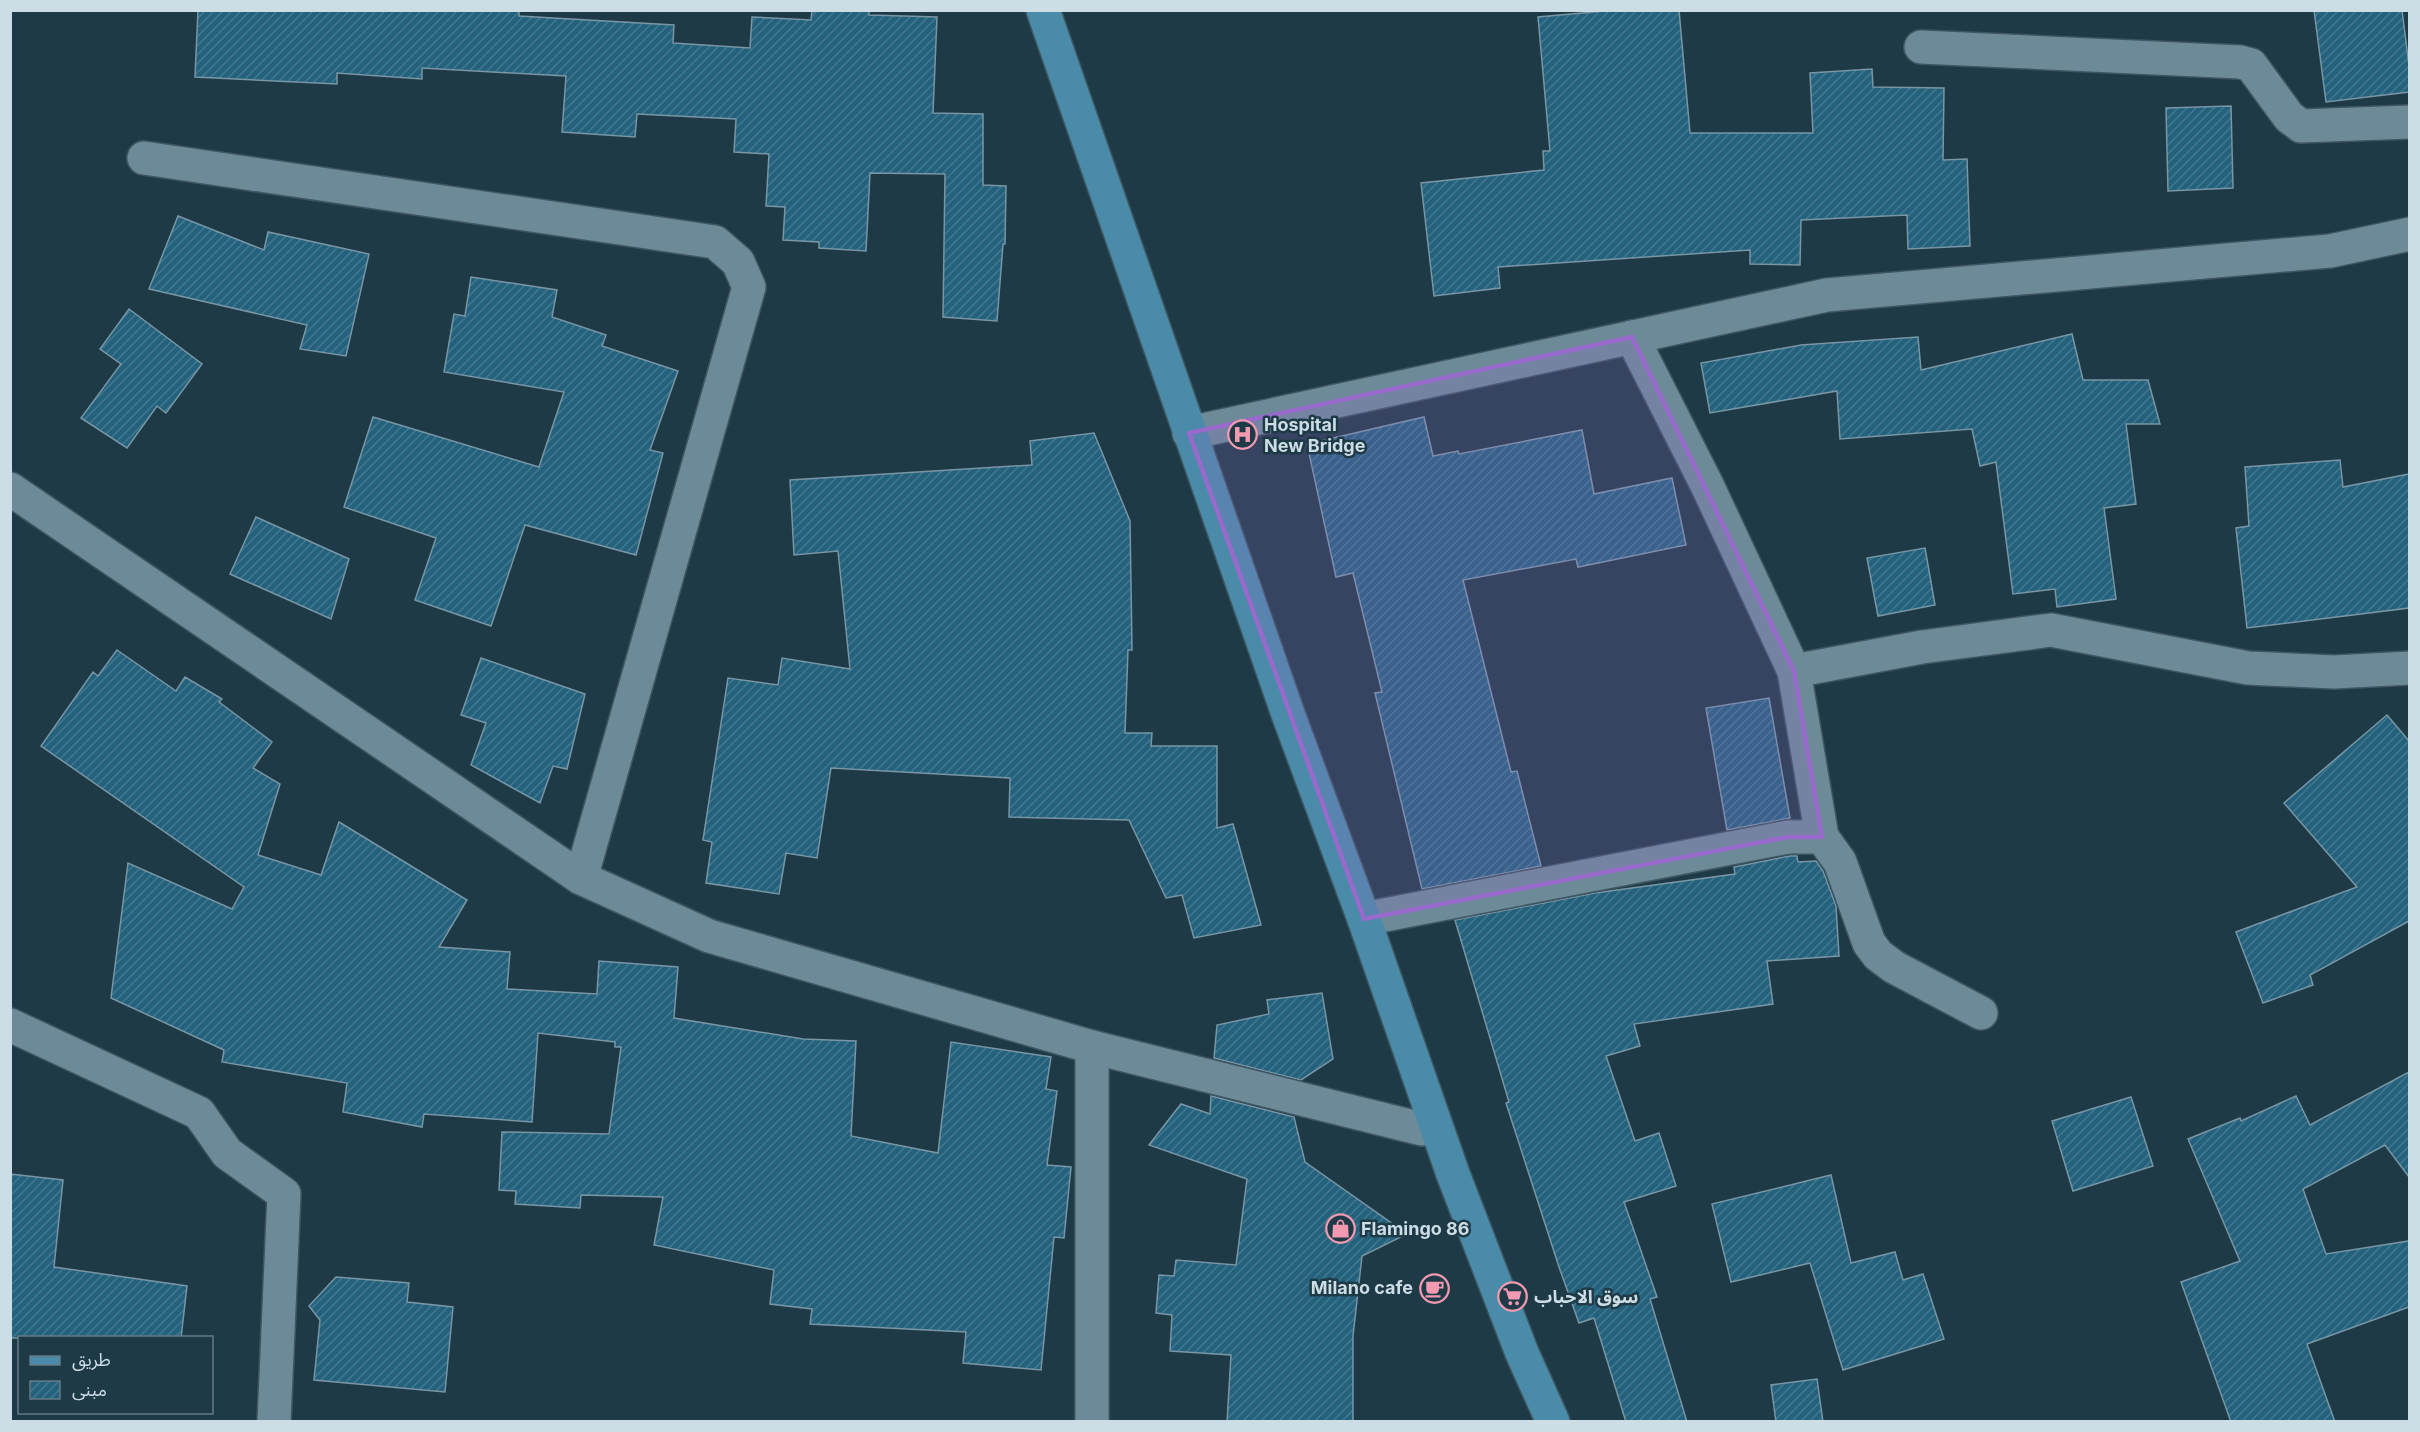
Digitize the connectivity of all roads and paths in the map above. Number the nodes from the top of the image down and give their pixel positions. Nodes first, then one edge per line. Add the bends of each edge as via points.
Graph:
1 (1025, 10) edge
2 (1043, 10) edge
3 (1921, 47) dead end
4 (2409, 122) edge
5 (144, 158) dead end
6 (2409, 234) edge
7 (1632, 337) junction
8 (1190, 433) junction
9 (10, 489) edge
10 (2409, 668) edge
11 (1794, 671) junction
12 (1282, 717) junction
13 (1822, 837) junction
14 (581, 878) junction
15 (1364, 920) junction
16 (1982, 1013) dead end
17 (10, 1025) edge
18 (1092, 1047) junction
19 (1422, 1129) junction
20 (273, 1422) edge
21 (1092, 1422) edge
22 (1534, 1422) edge
23 (1552, 1422) edge

1 - 12 main road
2 - 8 main road
3 - 4 street via 2240,62 2251,65 2289,117 2301,126
5 - 14 street via 715,242 738,262 749,287
6 - 7 street via 2330,251 1827,295
7 - 8 street
7 - 11 street
8 - 12 main road
9 - 14 street
10 - 11 street via 2334,672 2248,668 2051,630 1922,647
11 - 13 street
12 - 15 main road
12 - 19 main road
13 - 15 street via 1788,837
13 - 16 street via 1840,862 1869,944 1878,956
14 - 18 street via 709,936
15 - 23 main road via 1453,1174
17 - 20 street via 199,1113 228,1153 284,1194
18 - 19 street
18 - 21 street
19 - 22 main road

